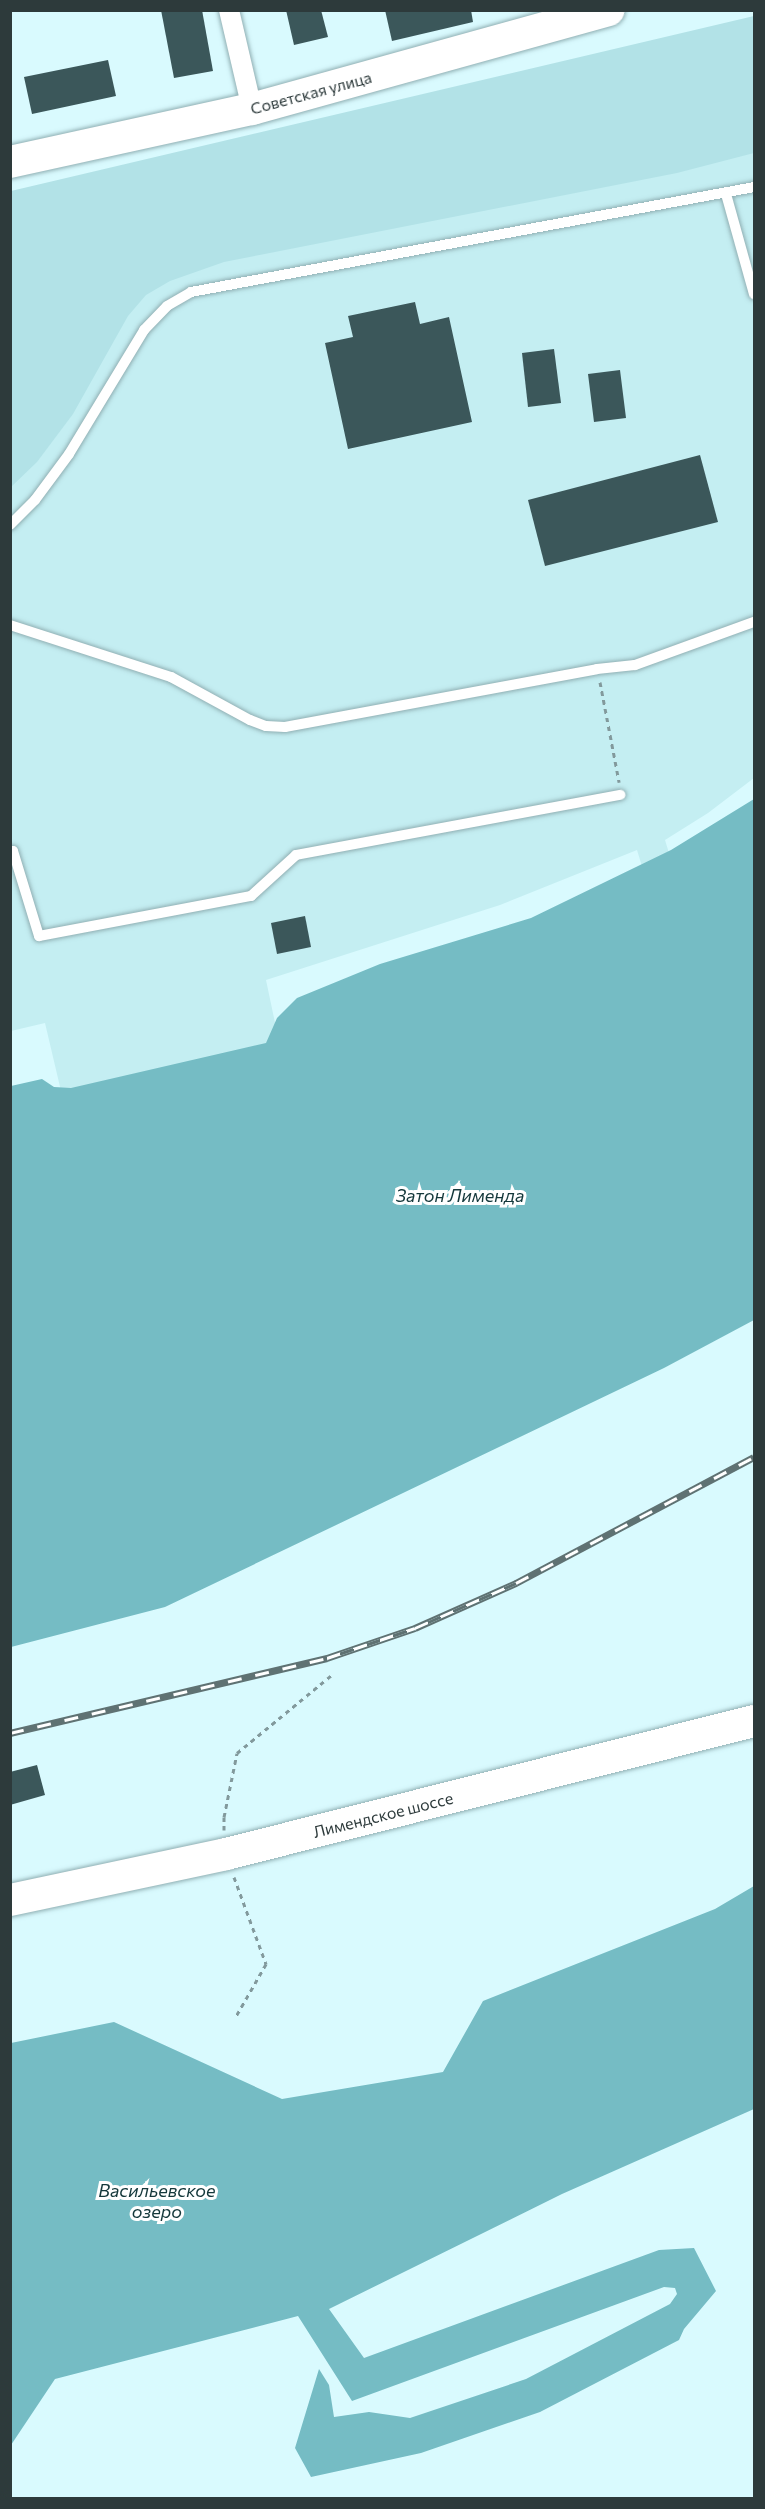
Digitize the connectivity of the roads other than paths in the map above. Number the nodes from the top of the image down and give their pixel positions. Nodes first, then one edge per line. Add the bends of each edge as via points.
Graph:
1 (229, 10) edge
2 (609, 10) edge
3 (252, 109) junction
4 (10, 162) edge
5 (754, 187) edge
6 (726, 194) junction
7 (754, 294) edge
8 (10, 525) edge
9 (754, 622) edge
10 (10, 625) edge
11 (621, 795) road end
12 (10, 851) edge
13 (754, 1721) edge
14 (10, 1900) edge

1 - 3 street
2 - 3 main road, Советская улица
3 - 4 main road, Советская улица
5 - 6 lane
6 - 7 lane
6 - 8 lane via 191,292 166,306 144,330 69,454 35,500
9 - 10 lane via 635,665 306,724 266,726 171,677
11 - 12 lane via 296,855 251,896 39,936
13 - 14 main road, Лимендское шоссе via 226,1854

